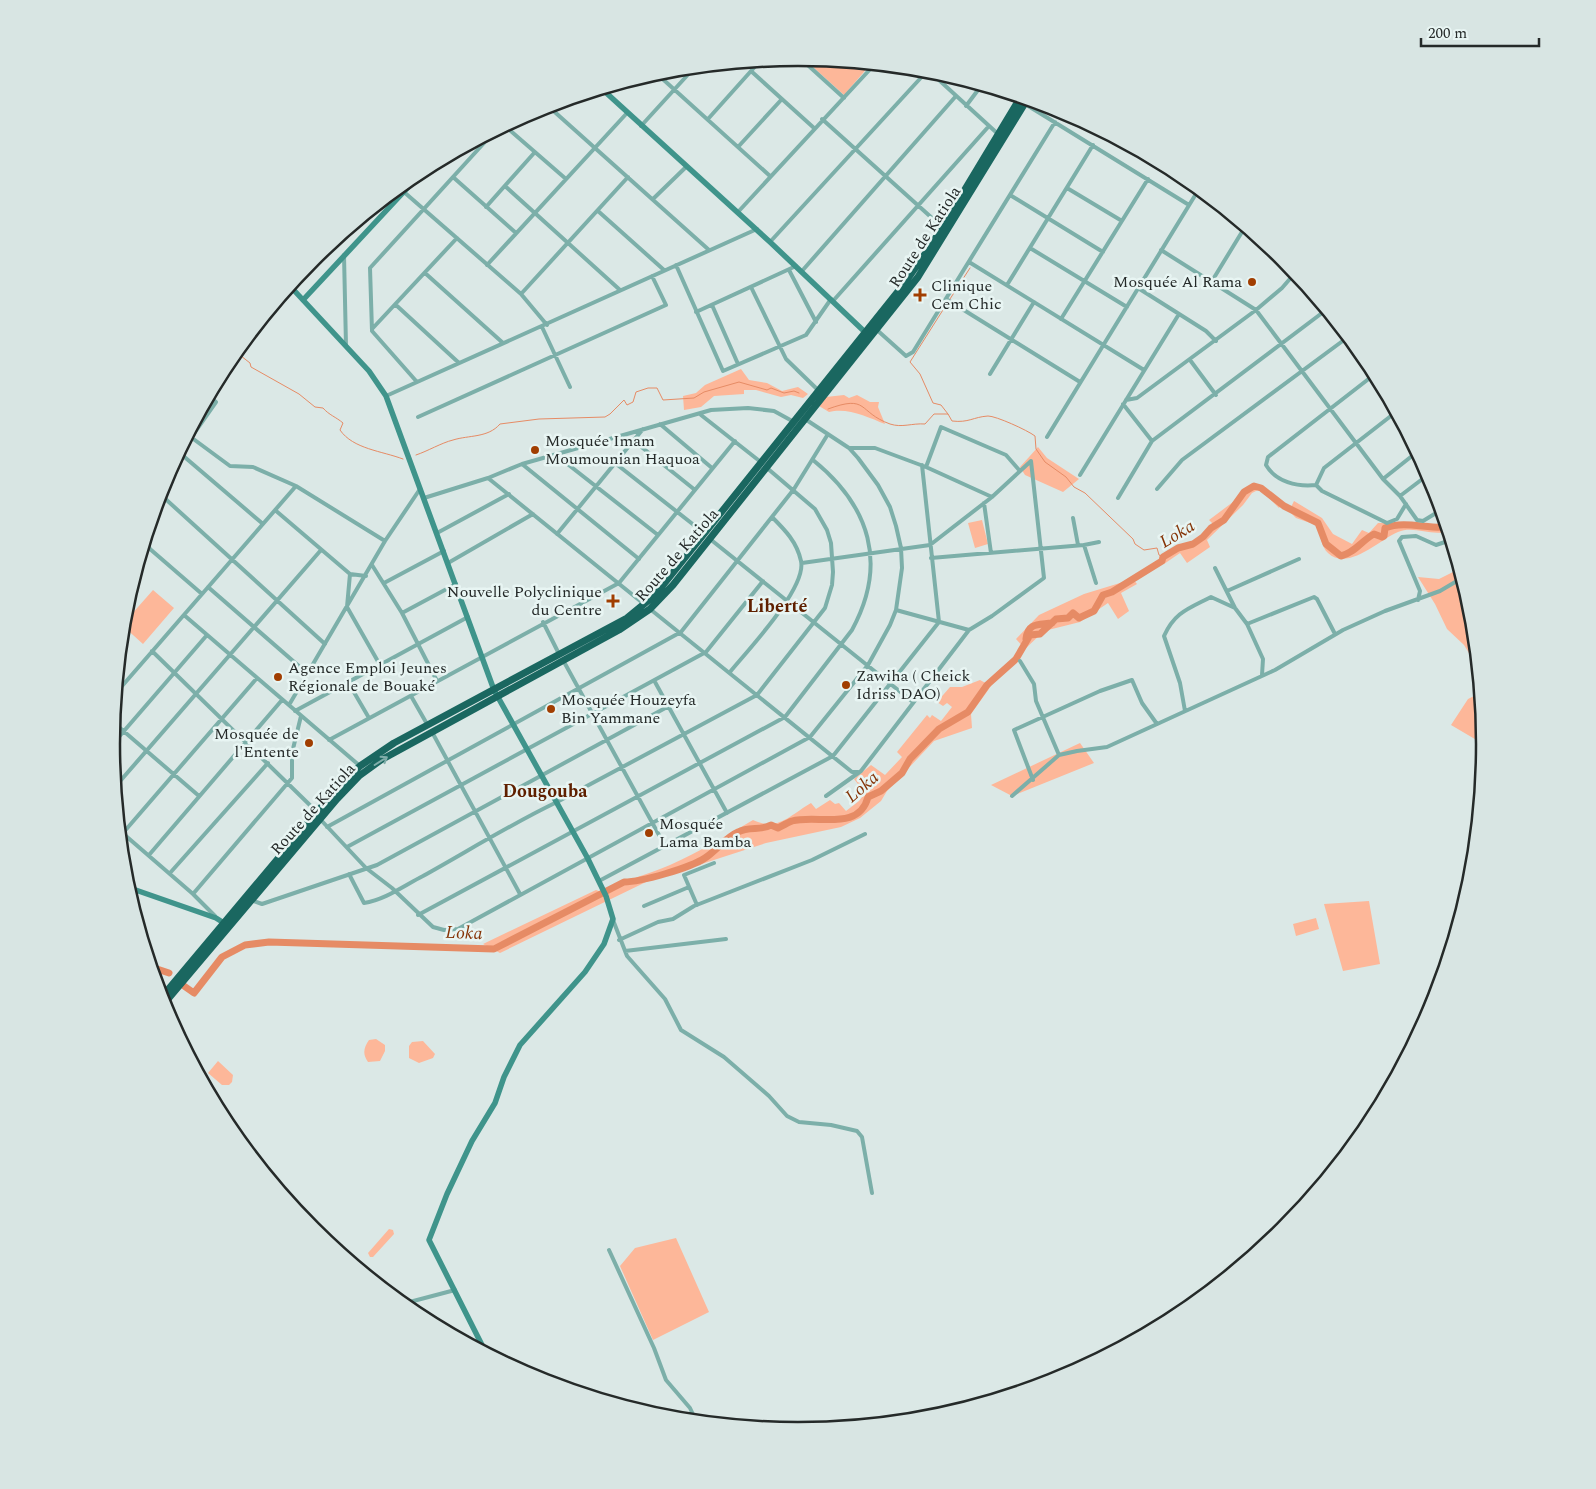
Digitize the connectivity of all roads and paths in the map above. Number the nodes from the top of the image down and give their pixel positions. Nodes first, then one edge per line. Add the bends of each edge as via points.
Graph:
1 (809, 67) edge
2 (754, 68) edge
3 (869, 70) edge
4 (751, 71) junction
5 (687, 76) edge
6 (921, 78) edge
7 (663, 80) edge
8 (940, 81) edge
9 (674, 90) junction
10 (978, 90) edge
11 (606, 94) edge
12 (956, 96) junction
13 (844, 98) junction
14 (782, 99) junction
15 (1021, 104) edge
16 (1022, 104) edge
17 (966, 106) junction
18 (1039, 111) edge
19 (554, 112) edge
20 (627, 113) junction
21 (708, 119) junction
22 (822, 119) junction
23 (1055, 122) junction
24 (642, 126) junction
25 (989, 126) junction
26 (814, 128) junction
27 (510, 131) edge
28 (998, 134) junction
29 (483, 144) edge
30 (1093, 146) junction
31 (738, 147) junction
32 (595, 148) junction
33 (856, 149) junction
34 (535, 152) junction
35 (686, 167) junction
36 (770, 176) junction
37 (453, 177) junction
38 (628, 177) junction
39 (886, 177) junction
40 (566, 179) junction
41 (1148, 179) junction
42 (505, 186) junction
43 (1067, 188) junction
44 (404, 192) edge
45 (402, 194) edge
46 (1010, 194) junction
47 (1195, 195) edge
48 (653, 199) junction
49 (1189, 205) junction
50 (918, 206) junction
51 (486, 207) junction
52 (423, 209) junction
53 (598, 211) junction
54 (738, 212) junction
55 (535, 213) junction
56 (1048, 218) junction
57 (1122, 221) junction
58 (942, 227) junction
59 (757, 229) junction
60 (1242, 232) edge
61 (516, 233) junction
62 (457, 238) junction
63 (770, 242) junction
64 (568, 243) junction
65 (1030, 248) junction
66 (709, 250) junction
67 (1161, 250) junction
68 (1103, 252) junction
69 (344, 255) junction
70 (969, 262) junction
71 (487, 265) junction
72 (676, 265) junction
73 (796, 266) junction
74 (664, 270) junction
75 (789, 270) junction
76 (802, 272) junction
77 (425, 273) junction
78 (652, 276) junction
79 (1290, 278) edge
80 (1212, 281) junction
81 (1085, 283) junction
82 (1007, 285) junction
83 (751, 287) junction
84 (1138, 288) junction
85 (294, 290) edge
86 (620, 290) junction
87 (521, 294) junction
88 (946, 299) junction
89 (303, 300) junction
90 (832, 300) junction
91 (1034, 302) junction
92 (396, 305) junction
93 (712, 305) junction
94 (1126, 306) junction
95 (1256, 310) junction
96 (696, 312) junction
97 (1179, 314) junction
98 (1321, 314) edge
99 (1061, 319) junction
100 (816, 322) junction
101 (544, 326) junction
102 (372, 329) junction
103 (876, 330) junction
104 (868, 335) junction
105 (1011, 340) junction
106 (1216, 341) junction
107 (1343, 341) edge
108 (503, 343) junction
109 (1103, 345) junction
110 (1282, 345) junction
111 (346, 346) junction
112 (779, 348) junction
113 (556, 355) junction
114 (1190, 360) junction
115 (459, 363) junction
116 (738, 364) junction
117 (1144, 370) junction
118 (1302, 371) junction
119 (990, 374) dead end
120 (1369, 379) edge
121 (417, 382) junction
122 (1080, 382) junction
123 (570, 387) dead end
124 (820, 391) junction
125 (1216, 395) junction
126 (386, 396) junction
127 (214, 400) edge
128 (1126, 400) junction
129 (1123, 404) junction
130 (1331, 409) junction
131 (701, 415) junction
132 (205, 416) edge
133 (1391, 416) edge
134 (418, 417) dead end
135 (803, 418) junction
136 (794, 422) junction
137 (660, 424) junction
138 (644, 428) junction
139 (828, 434) junction
140 (1047, 437) dead end
141 (193, 440) edge
142 (634, 441) junction
143 (735, 441) junction
144 (1152, 442) junction
145 (1356, 442) junction
146 (849, 448) junction
147 (556, 455) junction
148 (1411, 456) edge
149 (184, 457) edge
150 (813, 460) junction
151 (615, 463) junction
152 (522, 464) junction
153 (765, 465) junction
154 (924, 466) junction
155 (712, 468) junction
156 (1020, 471) junction
157 (1080, 475) dead end
158 (488, 478) junction
159 (1383, 479) junction
160 (1422, 479) edge
161 (1316, 485) junction
162 (296, 486) junction
163 (597, 486) junction
164 (420, 489) junction
165 (794, 489) junction
166 (695, 490) junction
167 (1157, 490) dead end
168 (509, 494) junction
169 (1400, 496) junction
170 (992, 497) junction
171 (424, 498) junction
172 (1118, 498) dead end
173 (166, 499) edge
174 (984, 503) junction
175 (1406, 504) junction
176 (275, 510) junction
177 (577, 510) junction
178 (677, 513) junction
179 (1435, 513) edge
180 (533, 514) junction
181 (772, 518) junction
182 (1073, 518) dead end
183 (263, 524) junction
184 (437, 533) junction
185 (557, 534) junction
186 (658, 535) junction
187 (708, 537) junction
188 (385, 541) junction
189 (1099, 542) dead end
190 (1445, 542) edge
191 (1084, 545) junction
192 (930, 546) junction
193 (1078, 546) junction
194 (149, 548) edge
195 (901, 548) junction
196 (1041, 549) junction
197 (321, 550) junction
198 (444, 551) junction
199 (870, 552) junction
200 (991, 553) junction
201 (832, 557) junction
202 (932, 558) junction
203 (639, 559) junction
204 (1299, 559) dead end
205 (231, 560) junction
206 (737, 560) junction
207 (448, 563) junction
208 (802, 563) junction
209 (372, 565) junction
210 (1215, 568) dead end
211 (350, 574) junction
212 (366, 576) junction
213 (1456, 581) edge
214 (763, 582) junction
215 (384, 583) junction
216 (1096, 583) dead end
217 (456, 584) junction
218 (619, 584) junction
219 (208, 587) junction
220 (1227, 591) junction
221 (202, 594) junction
222 (1418, 600) junction
223 (276, 601) junction
224 (787, 601) junction
225 (348, 607) junction
226 (647, 607) junction
227 (1235, 608) junction
228 (896, 610) junction
229 (402, 614) junction
230 (184, 615) junction
231 (468, 617) junction
232 (543, 622) junction
233 (939, 622) junction
234 (815, 623) junction
235 (1247, 624) junction
236 (254, 627) junction
237 (969, 630) junction
238 (681, 632) junction
239 (1334, 634) junction
240 (207, 635) junction
241 (325, 644) junction
242 (418, 644) junction
243 (842, 645) junction
244 (152, 651) junction
245 (706, 652) junction
246 (230, 655) junction
247 (483, 656) junction
248 (562, 657) junction
249 (1020, 661) dead end
250 (380, 665) junction
251 (868, 665) junction
252 (175, 672) junction
253 (730, 672) junction
254 (308, 674) junction
255 (1262, 675) junction
256 (257, 678) junction
257 (437, 681) junction
258 (348, 682) junction
259 (655, 682) junction
260 (890, 684) junction
261 (123, 685) edge
262 (578, 688) junction
263 (196, 693) junction
264 (496, 693) junction
265 (757, 694) junction
266 (411, 696) junction
267 (282, 700) junction
268 (913, 702) junction
269 (289, 705) junction
270 (669, 706) junction
271 (295, 711) junction
272 (1185, 711) junction
273 (593, 715) junction
274 (301, 716) junction
275 (784, 717) junction
276 (221, 718) junction
277 (369, 718) junction
278 (1043, 718) junction
279 (512, 724) junction
280 (1157, 724) junction
281 (120, 728) edge
282 (430, 729) junction
283 (124, 731) junction
284 (684, 734) junction
285 (120, 735) edge
286 (810, 737) junction
287 (329, 740) junction
288 (607, 740) junction
289 (246, 742) junction
290 (527, 749) junction
291 (147, 751) junction
292 (833, 756) junction
293 (1059, 756) junction
294 (447, 760) junction
295 (268, 763) junction
296 (700, 763) junction
297 (360, 766) junction
298 (622, 768) junction
299 (858, 772) junction
300 (174, 774) junction
301 (540, 775) junction
302 (121, 780) edge
303 (1033, 780) junction
304 (289, 783) junction
305 (461, 787) junction
306 (714, 789) junction
307 (199, 796) junction
308 (638, 796) junction
309 (826, 796) dead end
310 (1012, 796) dead end
311 (557, 802) junction
312 (475, 811) junction
313 (727, 813) junction
314 (318, 816) junction
315 (652, 822) junction
316 (125, 826) edge
317 (327, 827) junction
318 (573, 831) junction
319 (865, 834) dead end
320 (126, 836) edge
321 (490, 839) junction
322 (665, 846) junction
323 (346, 848) junction
324 (148, 855) junction
325 (587, 857) junction
326 (714, 863) dead end
327 (366, 868) junction
328 (506, 868) junction
329 (170, 874) junction
330 (349, 874) junction
331 (599, 881) junction
332 (689, 887) junction
333 (136, 890) edge
334 (395, 891) junction
335 (193, 894) junction
336 (520, 894) junction
337 (250, 900) junction
338 (697, 905) junction
339 (644, 906) dead end
340 (418, 915) junction
341 (216, 918) junction
342 (613, 919) junction
343 (227, 924) junction
344 (619, 940) junction
345 (726, 940) dead end
346 (625, 951) junction
347 (166, 991) edge
348 (168, 997) edge
349 (872, 1193) dead end
350 (609, 1250) dead end
351 (455, 1290) junction
352 (413, 1301) edge
353 (482, 1344) edge
354 (693, 1414) edge

1 - 13 street
2 - 4 street
3 - 13 street
4 - 14 street
4 - 21 street
5 - 9 street
6 - 33 street
7 - 9 street
8 - 12 street
9 - 21 street
9 - 24 street
10 - 17 street
11 - 20 street
12 - 17 street
12 - 39 street
13 - 22 street
14 - 26 street
14 - 31 street
15 - 28 highway, Route de Katiola
16 - 103 highway, Route de Katiola via 926,264
17 - 25 street
18 - 23 street
19 - 32 street
20 - 24 street
20 - 32 street
21 - 31 street
22 - 26 street
22 - 33 street
23 - 30 street
23 - 46 street
24 - 35 street
25 - 28 street
25 - 50 street
26 - 36 street
27 - 34 street
28 - 58 highway, Route de Katiola
29 - 37 street
30 - 41 street
30 - 43 street
31 - 36 street
32 - 38 street
32 - 40 street
33 - 39 street
33 - 63 street
34 - 40 street
34 - 42 street
35 - 48 street
35 - 54 street
36 - 54 street
37 - 51 street
37 - 52 street
38 - 48 street
38 - 53 street
39 - 50 street
39 - 76 street
40 - 55 street
41 - 49 street
41 - 57 street
42 - 51 street
42 - 55 street
43 - 56 street
43 - 57 street
44 - 52 street
45 - 69 street
46 - 56 street
46 - 70 street
47 - 49 street
48 - 66 street
49 - 67 street
50 - 58 street
50 - 90 street
51 - 61 street
52 - 62 street
52 - 102 street via 370,268
53 - 64 street
53 - 74 street
54 - 59 street
55 - 61 street
55 - 64 street
56 - 65 street
56 - 68 street
57 - 68 street
58 - 104 highway, Route de Katiola
59 - 63 street
59 - 66 street
60 - 80 street
61 - 71 street
62 - 71 street
62 - 77 street
63 - 73 street
64 - 86 street
64 - 87 street
65 - 81 street
65 - 82 street
66 - 72 street
67 - 80 street
67 - 84 street
68 - 81 street
69 - 89 street
69 - 111 street
70 - 82 street
70 - 88 street
71 - 87 street
72 - 74 street
72 - 96 street
73 - 75 street
73 - 76 street
74 - 78 street
75 - 83 street
75 - 100 street
76 - 90 street
77 - 92 street
77 - 108 street
78 - 86 street
78 - 113 street via 666,305
79 - 95 street
80 - 95 street
81 - 94 street
81 - 99 street
82 - 91 street
83 - 93 street
83 - 112 street
84 - 94 street
84 - 97 street
85 - 89 street
86 - 101 street
87 - 101 street
88 - 103 street via 909,356
88 - 105 street
89 - 111 street
90 - 100 street
90 - 104 street
91 - 99 street
91 - 105 street
92 - 102 street
92 - 115 street
93 - 96 street
93 - 116 street
94 - 109 street
95 - 106 street
95 - 110 street
96 - 116 street via 722,371
97 - 106 street
97 - 117 street
98 - 110 street
99 - 109 street
100 - 112 street via 806,335
101 - 108 street
101 - 113 street
102 - 121 street
103 - 104 highway, Route de Katiola
104 - 124 highway, Route de Katiola
104 - 135 highway, Route de Katiola
105 - 119 street
105 - 122 street
106 - 114 street
107 - 118 street
108 - 115 street
109 - 117 street
109 - 122 street
110 - 118 street
110 - 125 street
111 - 126 street
112 - 116 street
112 - 124 street via 790,364
113 - 123 street
113 - 134 street
114 - 125 street
114 - 128 street via 1137,398
115 - 121 street
117 - 128 street
118 - 130 street
118 - 167 street via 1182,460
120 - 130 street
121 - 126 street
122 - 140 street
124 - 135 highway, Route de Katiola
125 - 144 street
126 - 164 street
127 - 132 street via 216,402
128 - 129 street
129 - 144 street
129 - 157 street
130 - 145 street
130 - 161 street via 1268,457 1266,465 1281,479 1296,485
131 - 136 street via 711,410 748,408 774,411
131 - 137 street
131 - 143 street
133 - 145 street
135 - 136 highway, Route de Katiola
135 - 139 street
135 - 153 highway, Route de Katiola
136 - 153 highway, Route de Katiola
137 - 138 street
137 - 155 street
138 - 142 street
138 - 147 street
139 - 146 street
139 - 150 street
141 - 162 street via 230,466 253,467
142 - 151 street
142 - 166 street
143 - 153 street
143 - 155 street
144 - 172 street
145 - 159 street
145 - 161 street via 1324,468
146 - 154 street via 875,448
146 - 195 street via 890,507
147 - 152 street
147 - 163 street
148 - 159 street
149 - 183 street
150 - 165 street
150 - 199 street via 852,500
151 - 163 street
151 - 178 street
152 - 158 street
152 - 177 street
153 - 165 street
153 - 187 highway, Route de Katiola
154 - 156 street via 941,427 1006,455
154 - 170 street
154 - 192 street
155 - 166 street
156 - 170 street
156 - 196 street via 1031,461
158 - 168 street
158 - 171 street
159 - 169 street
160 - 169 street
161 - 175 street via 1387,524 1396,520
162 - 176 street
162 - 188 street
163 - 177 street
163 - 186 street
164 - 171 street
164 - 188 street
165 - 181 street
165 - 201 street via 821,518
166 - 178 street
168 - 180 street
168 - 184 street
169 - 175 street
170 - 174 street
171 - 184 street
173 - 205 street
174 - 192 street
174 - 200 street
175 - 179 street via 1420,521
176 - 183 street
176 - 197 street
177 - 185 street
177 - 203 street
178 - 186 street
178 - 187 street
180 - 185 street
180 - 207 street
181 - 206 street
181 - 208 street via 791,538
182 - 193 street
183 - 205 street
184 - 198 street
185 - 218 street
186 - 203 street
187 - 206 street
187 - 226 highway, Route de Katiola
188 - 209 street
189 - 191 street
190 - 222 street via 1436,545 1416,536 1402,537 1399,541 1420,591
191 - 193 street
191 - 216 street
192 - 195 street
192 - 202 street
193 - 196 street
194 - 221 street
195 - 199 street
195 - 228 street via 902,568
196 - 200 street
196 - 237 street via 1044,578
197 - 211 street
197 - 223 street
198 - 207 street
198 - 215 street
199 - 201 street
199 - 243 street via 866,599
200 - 202 street
201 - 208 street
201 - 234 street via 829,598
202 - 233 street
203 - 218 street
204 - 220 street
205 - 219 street
205 - 223 street
206 - 214 street
206 - 238 street
207 - 217 street
208 - 224 street
209 - 212 street
209 - 215 street
210 - 220 street
211 - 212 street
211 - 225 street
212 - 225 street
213 - 222 street
214 - 224 street
214 - 245 street
215 - 229 street
217 - 229 street
217 - 231 street
218 - 226 street
218 - 232 street
219 - 221 street
219 - 236 street
220 - 227 street
221 - 230 street
222 - 239 street
223 - 236 street
223 - 241 street
224 - 234 street
224 - 253 street
225 - 241 street
225 - 250 street
226 - 238 street
226 - 248 highway, Route de Katiola
227 - 235 street
227 - 272 street via 1211,597 1179,614 1164,636 1180,682
228 - 233 street
228 - 251 street
229 - 242 street
230 - 240 street
230 - 244 street
231 - 242 street
231 - 247 street
232 - 247 street
232 - 248 street
233 - 237 street
233 - 260 street
234 - 243 street
234 - 265 street
235 - 239 street via 1314,597 1318,599
235 - 255 street via 1263,659
236 - 246 street
236 - 254 street
237 - 268 street
238 - 245 street
238 - 262 street
239 - 255 street
240 - 246 street
240 - 252 street
241 - 254 street
242 - 250 street
242 - 257 street
243 - 251 street
243 - 275 street
244 - 252 street
244 - 261 street
245 - 253 street
245 - 259 street
246 - 256 street
246 - 263 street
247 - 257 street
247 - 264 street
248 - 262 street
248 - 264 highway, Route de Katiola
249 - 278 street via 1034,684
250 - 258 street
251 - 260 street
251 - 286 street
252 - 263 street
252 - 283 street
253 - 265 street
254 - 269 street
255 - 272 street
256 - 267 street
256 - 276 street
257 - 266 street
258 - 271 street
258 - 277 street
259 - 270 street
259 - 273 street
260 - 268 street
260 - 292 street
262 - 273 street
262 - 279 street
263 - 276 street
263 - 291 street
264 - 279 street
264 - 282 highway, Route de Katiola
265 - 275 street
265 - 284 street
266 - 277 street
266 - 282 street
267 - 269 street
267 - 289 street
268 - 299 street
269 - 271 street
270 - 284 street
270 - 288 street
271 - 274 street
272 - 280 street
273 - 288 street
273 - 290 street
274 - 287 street
274 - 304 street via 292,753 294,775
275 - 286 street
275 - 296 street
276 - 289 street
276 - 300 street
277 - 287 street
278 - 280 street via 1132,680 1142,703
278 - 293 street
278 - 303 street via 1014,730
279 - 290 street
279 - 294 street
280 - 293 street via 1106,747 1076,750
281 - 283 street
282 - 294 street
282 - 297 highway, Route de Katiola via 388,747
314 -> 282 highway, Route de Katiola via 358,776
283 - 285 street
283 - 291 street
284 - 296 street
284 - 298 street
286 - 292 street
286 - 306 street
287 - 297 street
288 - 298 street
288 - 301 street
289 - 295 street
289 - 307 street
290 - 301 street
290 - 305 street
291 - 300 street
291 - 302 street
292 - 299 street via 852,772
292 - 313 street
293 - 303 street via 1045,765
294 - 305 street
294 - 317 street
295 - 304 street
295 - 329 street
296 - 306 street
296 - 308 street
297 - 314 highway, Route de Katiola
298 - 308 street
298 - 311 street
299 - 309 street
300 - 307 street
300 - 316 street
301 - 311 street
301 - 312 street
303 - 310 street
304 - 314 street
304 - 335 street
305 - 312 street
305 - 323 street
306 - 313 street
306 - 315 street
307 - 324 street
308 - 315 street
308 - 318 street
311 - 318 street
311 - 321 street
312 - 321 street
312 - 327 street
313 - 322 street
314 - 317 street
314 - 337 highway, Route de Katiola
314 - 343 highway, Route de Katiola
315 - 322 street
315 - 325 street
317 - 323 street
318 - 325 street
318 - 328 street
319 - 338 street via 812,860
320 - 324 street
321 - 328 street
321 - 334 street
322 - 331 street
323 - 327 street
324 - 329 street
325 - 331 street
325 - 336 street
326 - 332 street via 684,875
327 - 330 street
327 - 334 street
328 - 336 street
328 - 340 street
329 - 335 street
330 - 334 street via 364,903
330 - 337 street via 262,904
331 - 342 street
332 - 338 street
332 - 339 street
333 - 341 street
334 - 340 street
335 - 341 street
336 - 340 street via 458,929 437,929
337 - 343 highway, Route de Katiola
338 - 344 street via 673,919 658,922
341 - 343 street
342 - 344 street
342 - 351 street via 604,944 585,972 520,1046 495,1104 472,1140 447,1194 429,1241
343 - 347 highway, Route de Katiola
343 - 348 highway, Route de Katiola
344 - 346 street
345 - 346 street
346 - 349 street via 665,999 681,1030 724,1057 787,1116 798,1122 858,1131 862,1136
350 - 354 street via 666,1380
351 - 352 street
351 - 353 street

